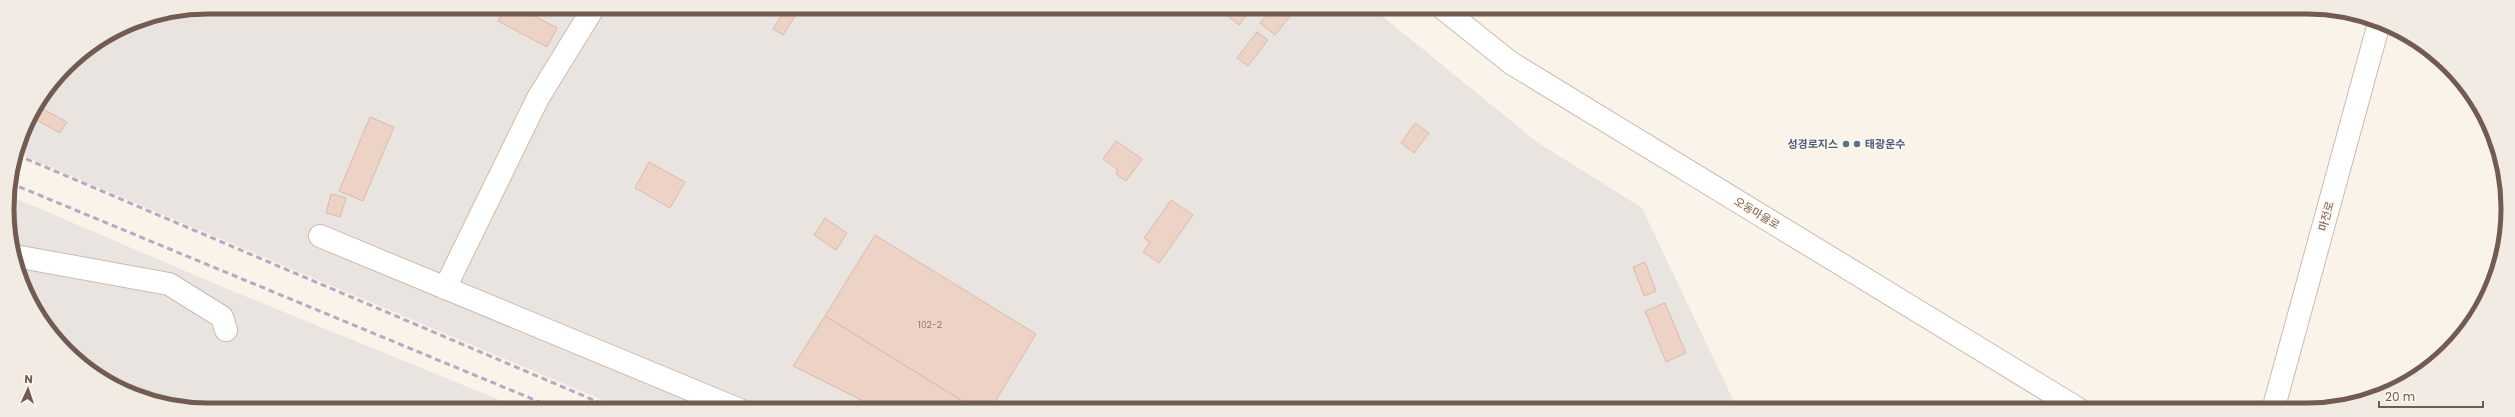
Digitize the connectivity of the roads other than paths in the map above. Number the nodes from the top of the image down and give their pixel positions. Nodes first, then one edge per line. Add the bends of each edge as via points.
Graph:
1 (590, 14) edge
2 (1450, 14) edge
3 (2378, 28) edge
4 (320, 236) dead end
5 (20, 257) edge
6 (445, 288) junction
7 (226, 330) dead end
8 (723, 403) edge
9 (2069, 403) edge
10 (2275, 403) edge

1 - 6 street via 538,98
2 - 9 street, 오동마을로 via 1511,63
3 - 10 street, 마전로
4 - 6 street
5 - 7 street via 169,284 222,317
6 - 8 street

